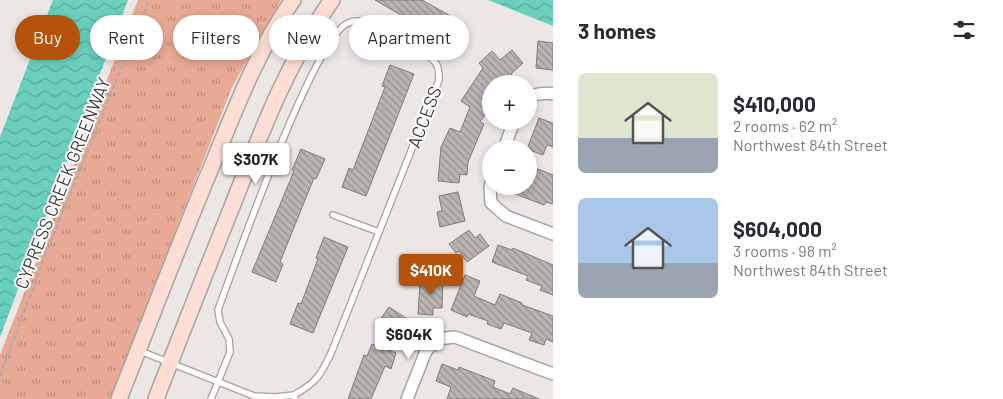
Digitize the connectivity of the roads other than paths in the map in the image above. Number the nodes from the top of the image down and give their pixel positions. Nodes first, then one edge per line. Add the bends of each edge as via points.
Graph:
1 (293, 0) edge
2 (332, 0) edge
3 (553, 94) edge
4 (537, 96) edge
5 (490, 195) edge
6 (333, 214) dead end
7 (379, 232) junction
8 (553, 234) edge
9 (138, 350) junction
10 (170, 363) junction
11 (553, 374) edge
12 (218, 383) junction
13 (294, 397) edge
14 (119, 399) edge
15 (156, 399) edge
16 (211, 399) edge
17 (408, 399) edge

1 - 9 main road via 263,47 237,105
2 - 10 main road via 292,63 266,120
3 - 4 street
5 - 8 street via 491,203 506,216
6 - 7 lane
7 - 12 lane, ACCESS via 439,80 438,67 430,57 361,20 347,23 333,37 311,74 288,126 218,310 229,339 230,352
7 - 13 lane, ACCESS via 323,371
9 - 10 lane, ACCESS
9 - 14 main road
10 - 12 lane, ACCESS
10 - 15 main road
11 - 17 street via 455,337 438,339 426,351
12 - 13 lane, ACCESS via 254,396
12 - 16 lane, ACCESS

